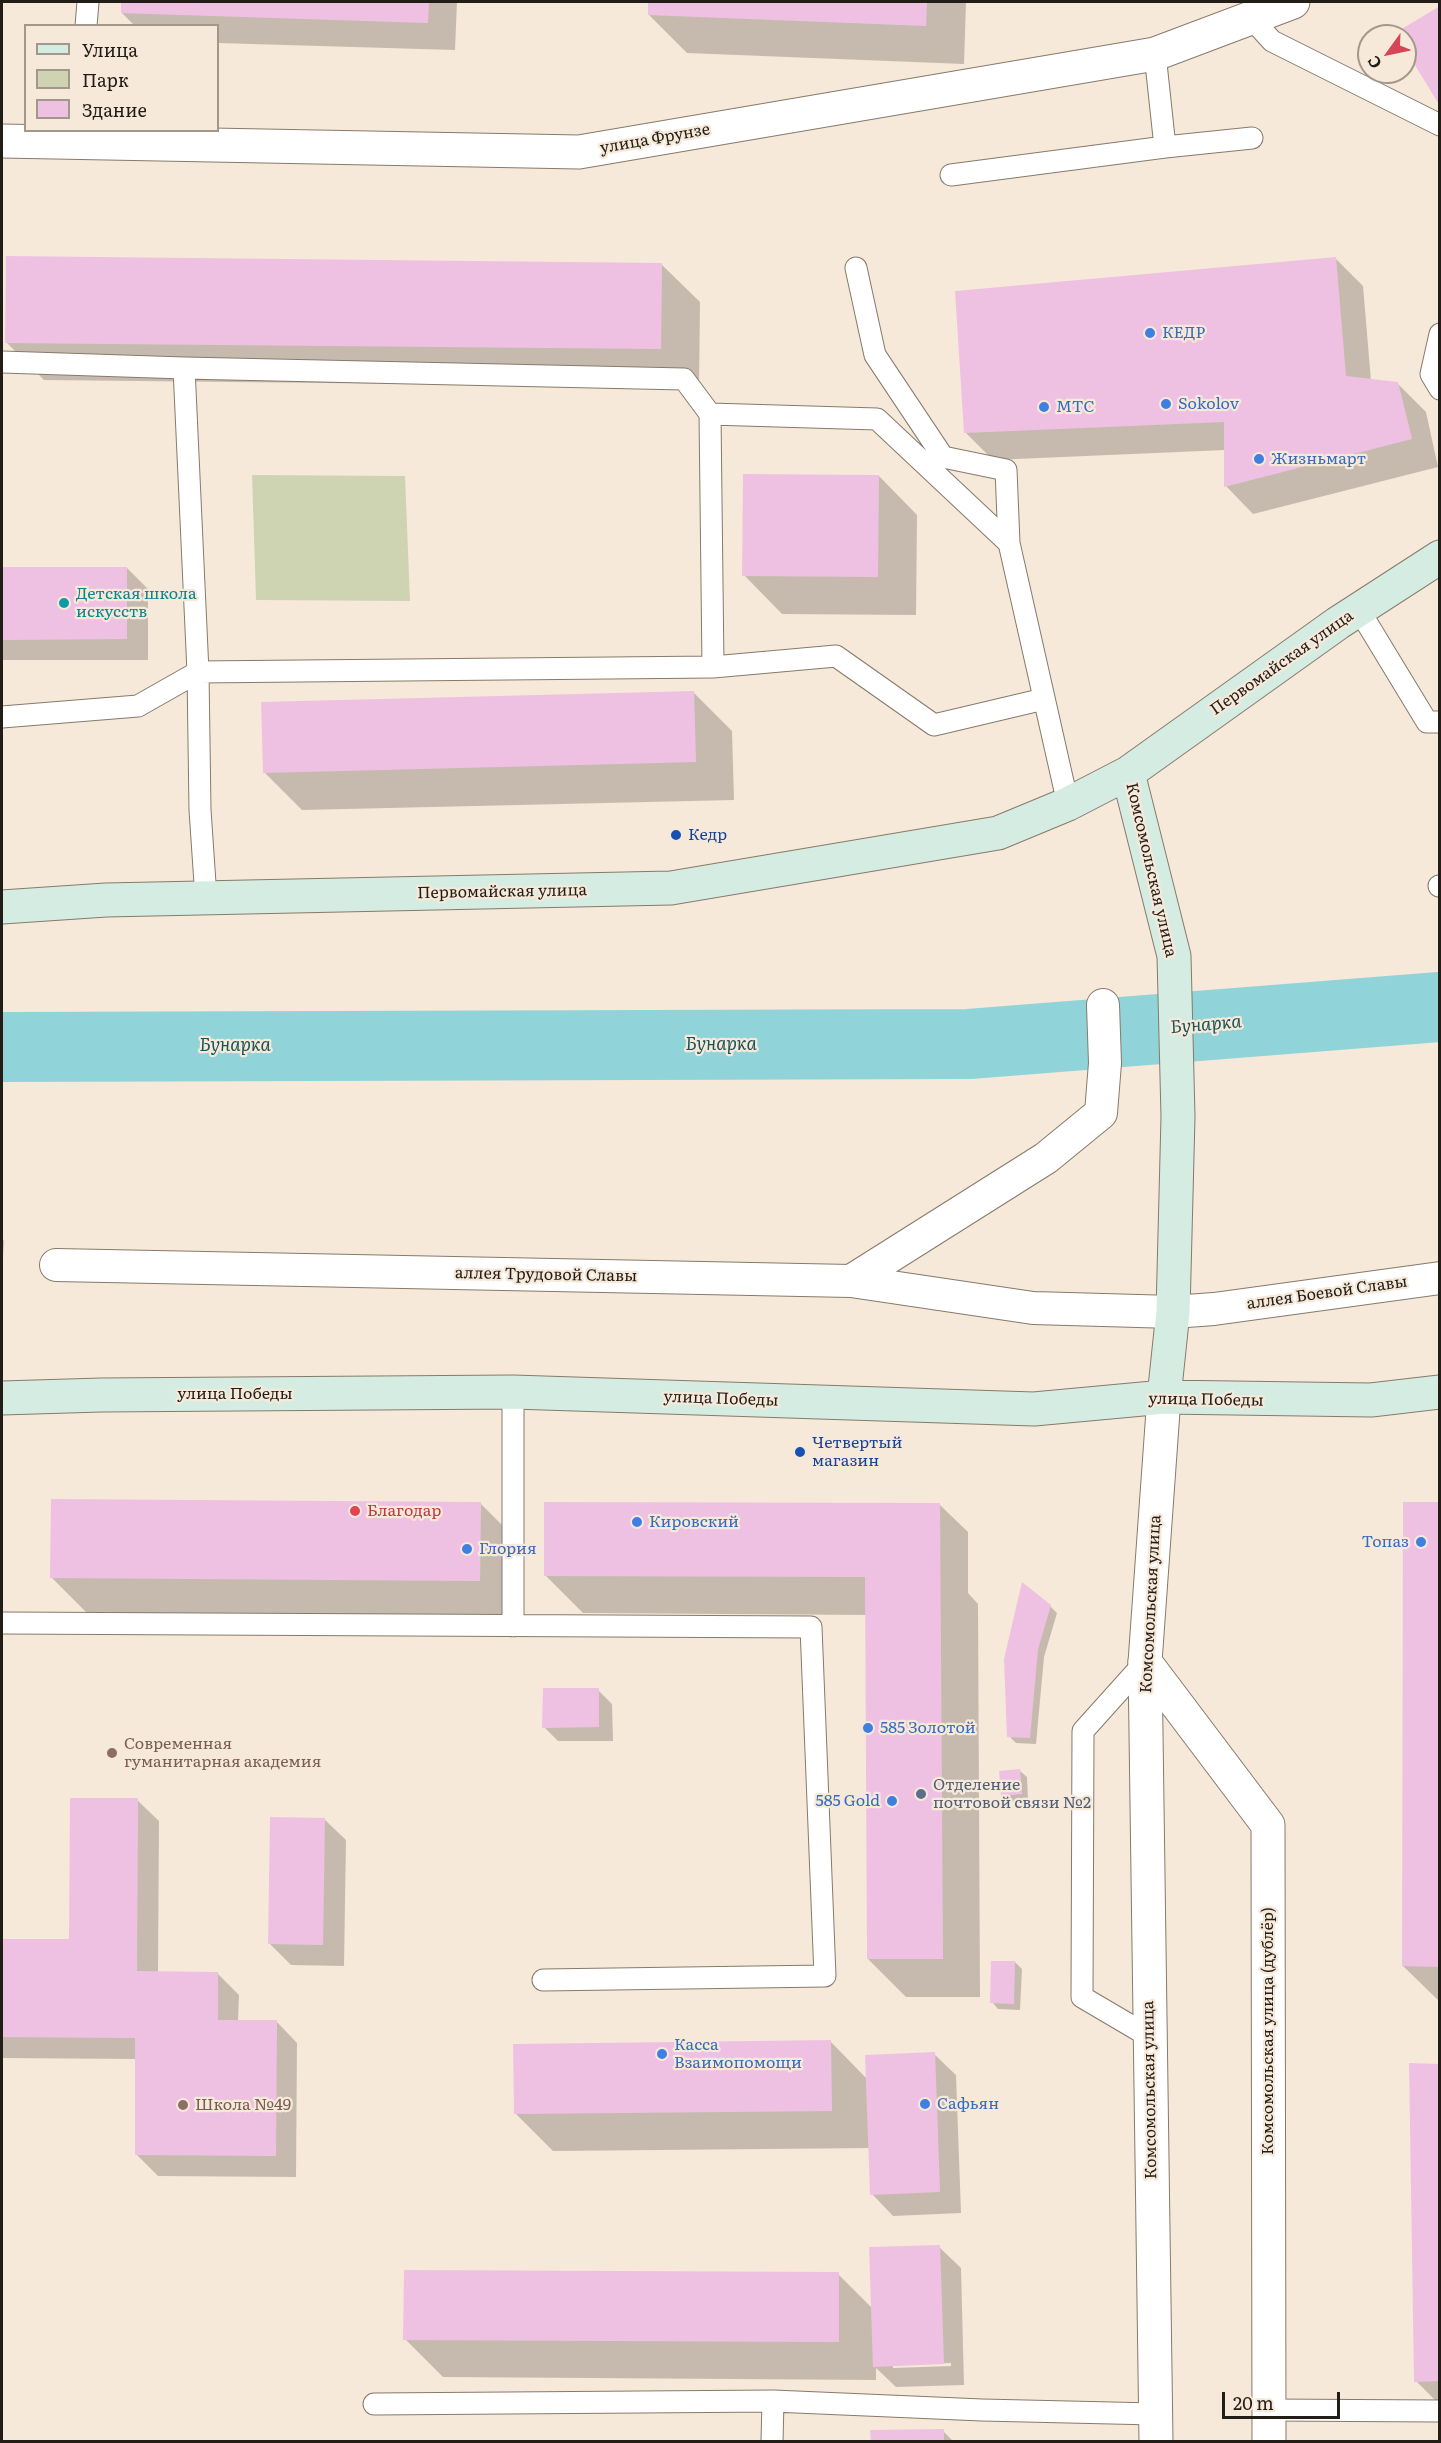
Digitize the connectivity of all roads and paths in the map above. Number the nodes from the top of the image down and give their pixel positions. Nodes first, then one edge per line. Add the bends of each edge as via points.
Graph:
1 (88, 2) edge
2 (1293, 2) edge
3 (1251, 18) junction
4 (86, 24) edge
5 (1155, 54) junction
6 (1440, 125) edge
7 (79, 137) edge
8 (1252, 138) dead end
9 (2, 141) edge
10 (1165, 147) junction
11 (951, 175) dead end
12 (856, 268) dead end
13 (1440, 334) edge
14 (2, 362) edge
15 (184, 368) junction
16 (1440, 389) edge
17 (710, 414) junction
18 (1009, 543) junction
19 (1440, 557) edge
20 (1359, 610) junction
21 (713, 666) junction
22 (198, 672) junction
23 (1044, 699) junction
24 (2, 717) edge
25 (1440, 722) edge
26 (1128, 773) junction
27 (1068, 804) junction
28 (206, 898) junction
29 (2, 907) edge
30 (1103, 1005) dead end
31 (56, 1264) dead end
32 (1440, 1278) edge
33 (851, 1281) junction
34 (1173, 1312) junction
35 (513, 1392) junction
36 (1440, 1392) edge
37 (1164, 1397) junction
38 (2, 1398) edge
39 (2, 1623) edge
40 (513, 1626) junction
41 (1145, 1662) junction
42 (543, 1980) dead end
43 (1150, 2037) junction
44 (773, 2401) junction
45 (374, 2404) dead end
46 (1440, 2411) edge
47 (1269, 2426) edge
48 (1156, 2428) edge
49 (772, 2442) edge

1 - 4 lane
2 - 3 street, улица Фрунзе
3 - 5 street, улица Фрунзе
3 - 6 lane via 1272,41
5 - 7 street, улица Фрунзе via 579,152
5 - 10 lane
7 - 9 street, улица Фрунзе
8 - 10 lane
10 - 11 lane
12 - 18 lane via 875,355 943,457 1006,470
13 - 16 lane via 1431,374
14 - 15 lane
15 - 17 lane via 684,379
15 - 22 lane
17 - 18 lane via 877,419
17 - 21 lane
18 - 23 lane
19 - 20 main road, Первомайская улица
20 - 25 lane via 1427,722
20 - 26 main road, Первомайская улица
21 - 22 lane
21 - 23 lane via 836,656 934,726
22 - 24 lane via 138,706
22 - 28 lane
23 - 27 lane
26 - 27 main road, Первомайская улица
26 - 34 main road, Комсомольская улица via 1174,956 1178,1117
27 - 28 main road, Первомайская улица via 998,832 671,888
28 - 29 main road, Первомайская улица
30 - 33 street via 1105,1063 1101,1113 1046,1158
31 - 33 street, аллея Трудовой Славы
32 - 34 street, аллея Боевой Славы
33 - 34 street, аллея Трудовой Славы via 1033,1308
34 - 37 main road, Комсомольская улица
35 - 37 main road, улица Победы via 1034,1409
35 - 38 main road, улица Победы
35 - 40 lane
36 - 37 main road, улица Победы via 1371,1400
37 - 41 street, Комсомольская улица
39 - 40 lane
40 - 42 lane via 811,1627 825,1976
41 - 43 street, Комсомольская улица
41 - 43 lane via 1083,1731 1082,1997
41 - 47 street, Комсомольская улица (дублёр) via 1268,1825
43 - 48 street, Комсомольская улица
44 - 45 lane
44 - 48 lane via 982,2410
44 - 49 lane
46 - 47 lane

